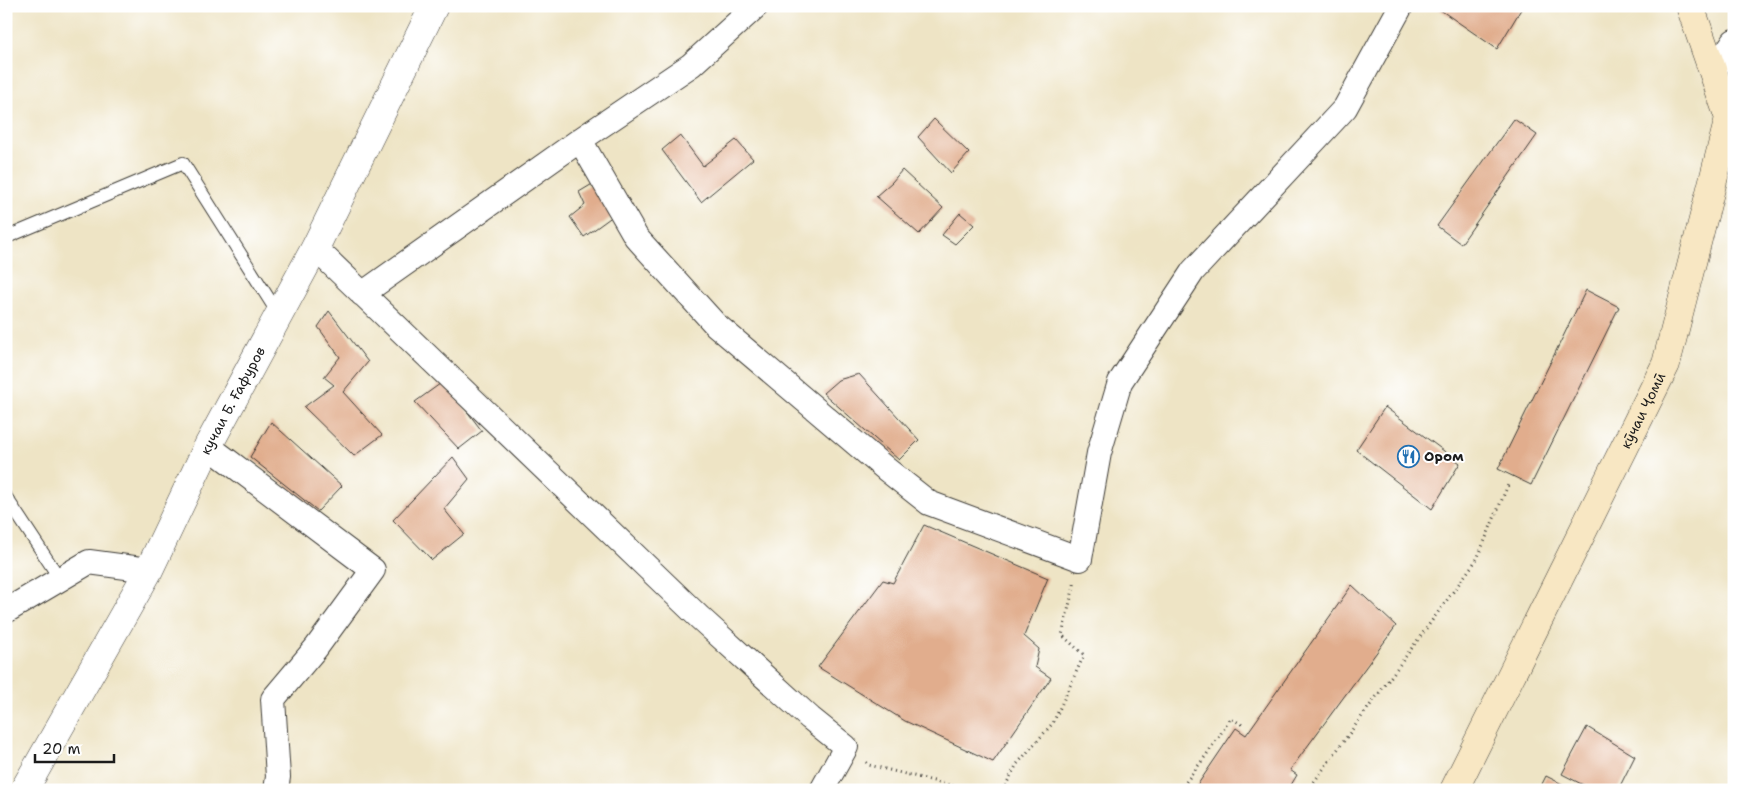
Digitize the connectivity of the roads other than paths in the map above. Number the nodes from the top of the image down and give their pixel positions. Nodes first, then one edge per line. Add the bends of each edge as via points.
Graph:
1 (434, 6) edge
2 (756, 6) edge
3 (1400, 6) edge
4 (1690, 6) edge
5 (1734, 41) edge
6 (1713, 72) junction
7 (580, 140) junction
8 (7, 237) edge
9 (315, 248) junction
10 (362, 294) junction
11 (279, 315) junction
12 (208, 446) junction
13 (6, 496) edge
14 (149, 570) junction
15 (60, 579) junction
16 (6, 612) edge
17 (24, 790) edge
18 (276, 790) edge
19 (822, 790) edge
20 (1454, 790) edge

1 - 9 street, кучаи Б. Ғафуров
2 - 7 street via 691,65
3 - 7 street via 1345,108 1193,271 1120,382 1099,453 1080,559 928,503 879,463 708,316 636,237
4 - 6 main road, кӯчаи Ҷомӣ
5 - 6 street
6 - 20 main road, кӯчаи Ҷомӣ via 1729,118 1666,364
7 - 10 street
8 - 11 lane via 183,163
9 - 10 street
9 - 11 street, кучаи Б. Ғафуров
10 - 19 street via 700,618 810,718 846,746
11 - 12 street, кучаи Б. Ғафуров
12 - 14 street, кучаи Б. Ғафуров
12 - 18 street via 373,570 316,648 273,699
13 - 15 lane
14 - 15 street via 88,562
14 - 17 street, кучаи Б. Ғафуров
15 - 16 street

